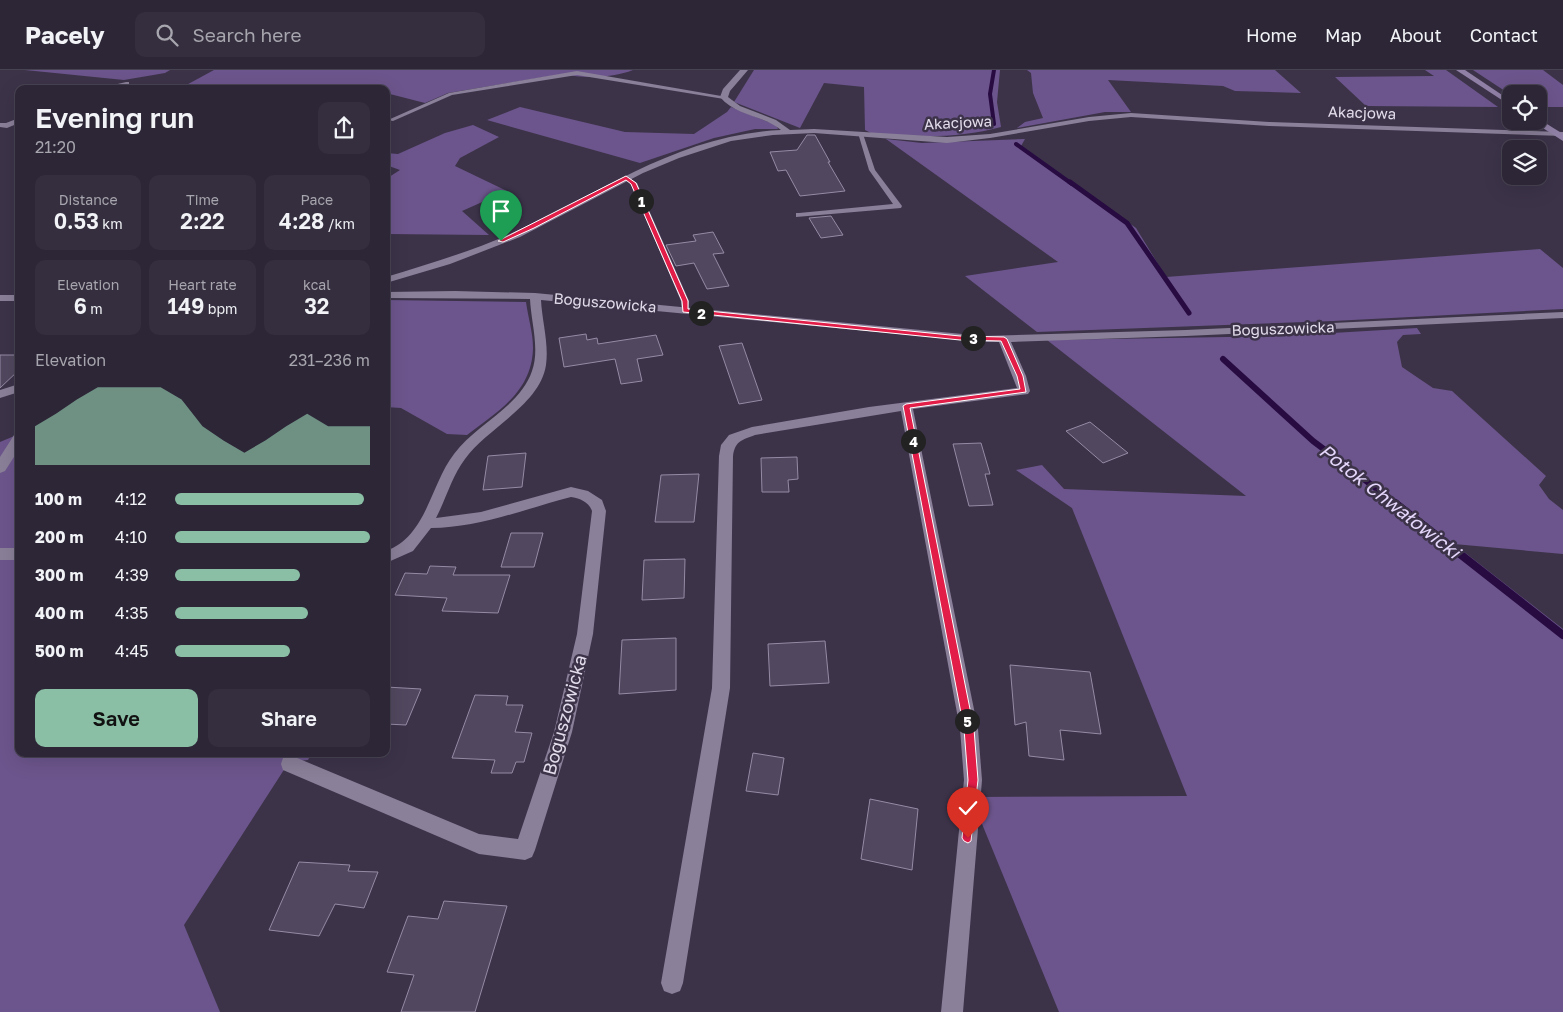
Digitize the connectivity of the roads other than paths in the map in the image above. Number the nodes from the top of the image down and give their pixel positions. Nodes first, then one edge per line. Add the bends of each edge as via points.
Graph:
1 (744, 70) edge
2 (1460, 70) edge
3 (126, 84) dead end
4 (121, 85) edge
5 (724, 97) junction
6 (1502, 98) edge
7 (391, 120) dead end
8 (15, 122) edge
9 (0, 125) edge
10 (1547, 126) edge
11 (788, 132) junction
12 (860, 134) junction
13 (1561, 135) edge
14 (626, 178) junction
15 (800, 215) dead end
16 (390, 279) edge
17 (390, 294) edge
18 (535, 296) junction
19 (15, 297) edge
20 (0, 298) edge
21 (685, 311) junction
22 (1563, 315) edge
23 (1004, 339) junction
24 (15, 389) edge
25 (0, 394) edge
26 (906, 406) junction
27 (15, 444) edge
28 (0, 468) edge
29 (426, 523) junction
30 (0, 554) edge
31 (15, 554) edge
32 (390, 555) edge
33 (290, 764) dead end
34 (672, 982) dead end
35 (952, 1012) edge

1 - 5 street
2 - 6 main road
3 - 4 street
5 - 7 lane via 576,73 451,94
5 - 11 street via 731,104 782,125
8 - 9 street
10 - 13 main road
11 - 12 street, Akacjowa
11 - 14 street, Akacjowa via 701,146
12 - 13 street, Akacjowa via 966,139 1131,115 1269,124
12 - 15 lane via 872,170 898,206
14 - 16 street, Akacjowa via 516,235 438,265
14 - 21 lane via 634,183 685,301
17 - 18 street, Boguszowicka
18 - 21 street, Boguszowicka
18 - 29 street, Boguszowicka via 540,350 538,373 523,396 476,437 458,458
19 - 20 street
21 - 23 street, Boguszowicka via 960,338
22 - 23 street, Boguszowicka
23 - 26 street via 1024,391
24 - 25 street
26 - 34 street via 752,431 738,435 728,445 723,530 721,688
26 - 35 street via 972,754 973,780
27 - 28 street
29 - 32 street, Boguszowicka via 411,545
29 - 33 street, Boguszowicka via 466,522 571,492 583,494 597,504 599,511 585,634 564,732 525,850 479,844
30 - 31 street

